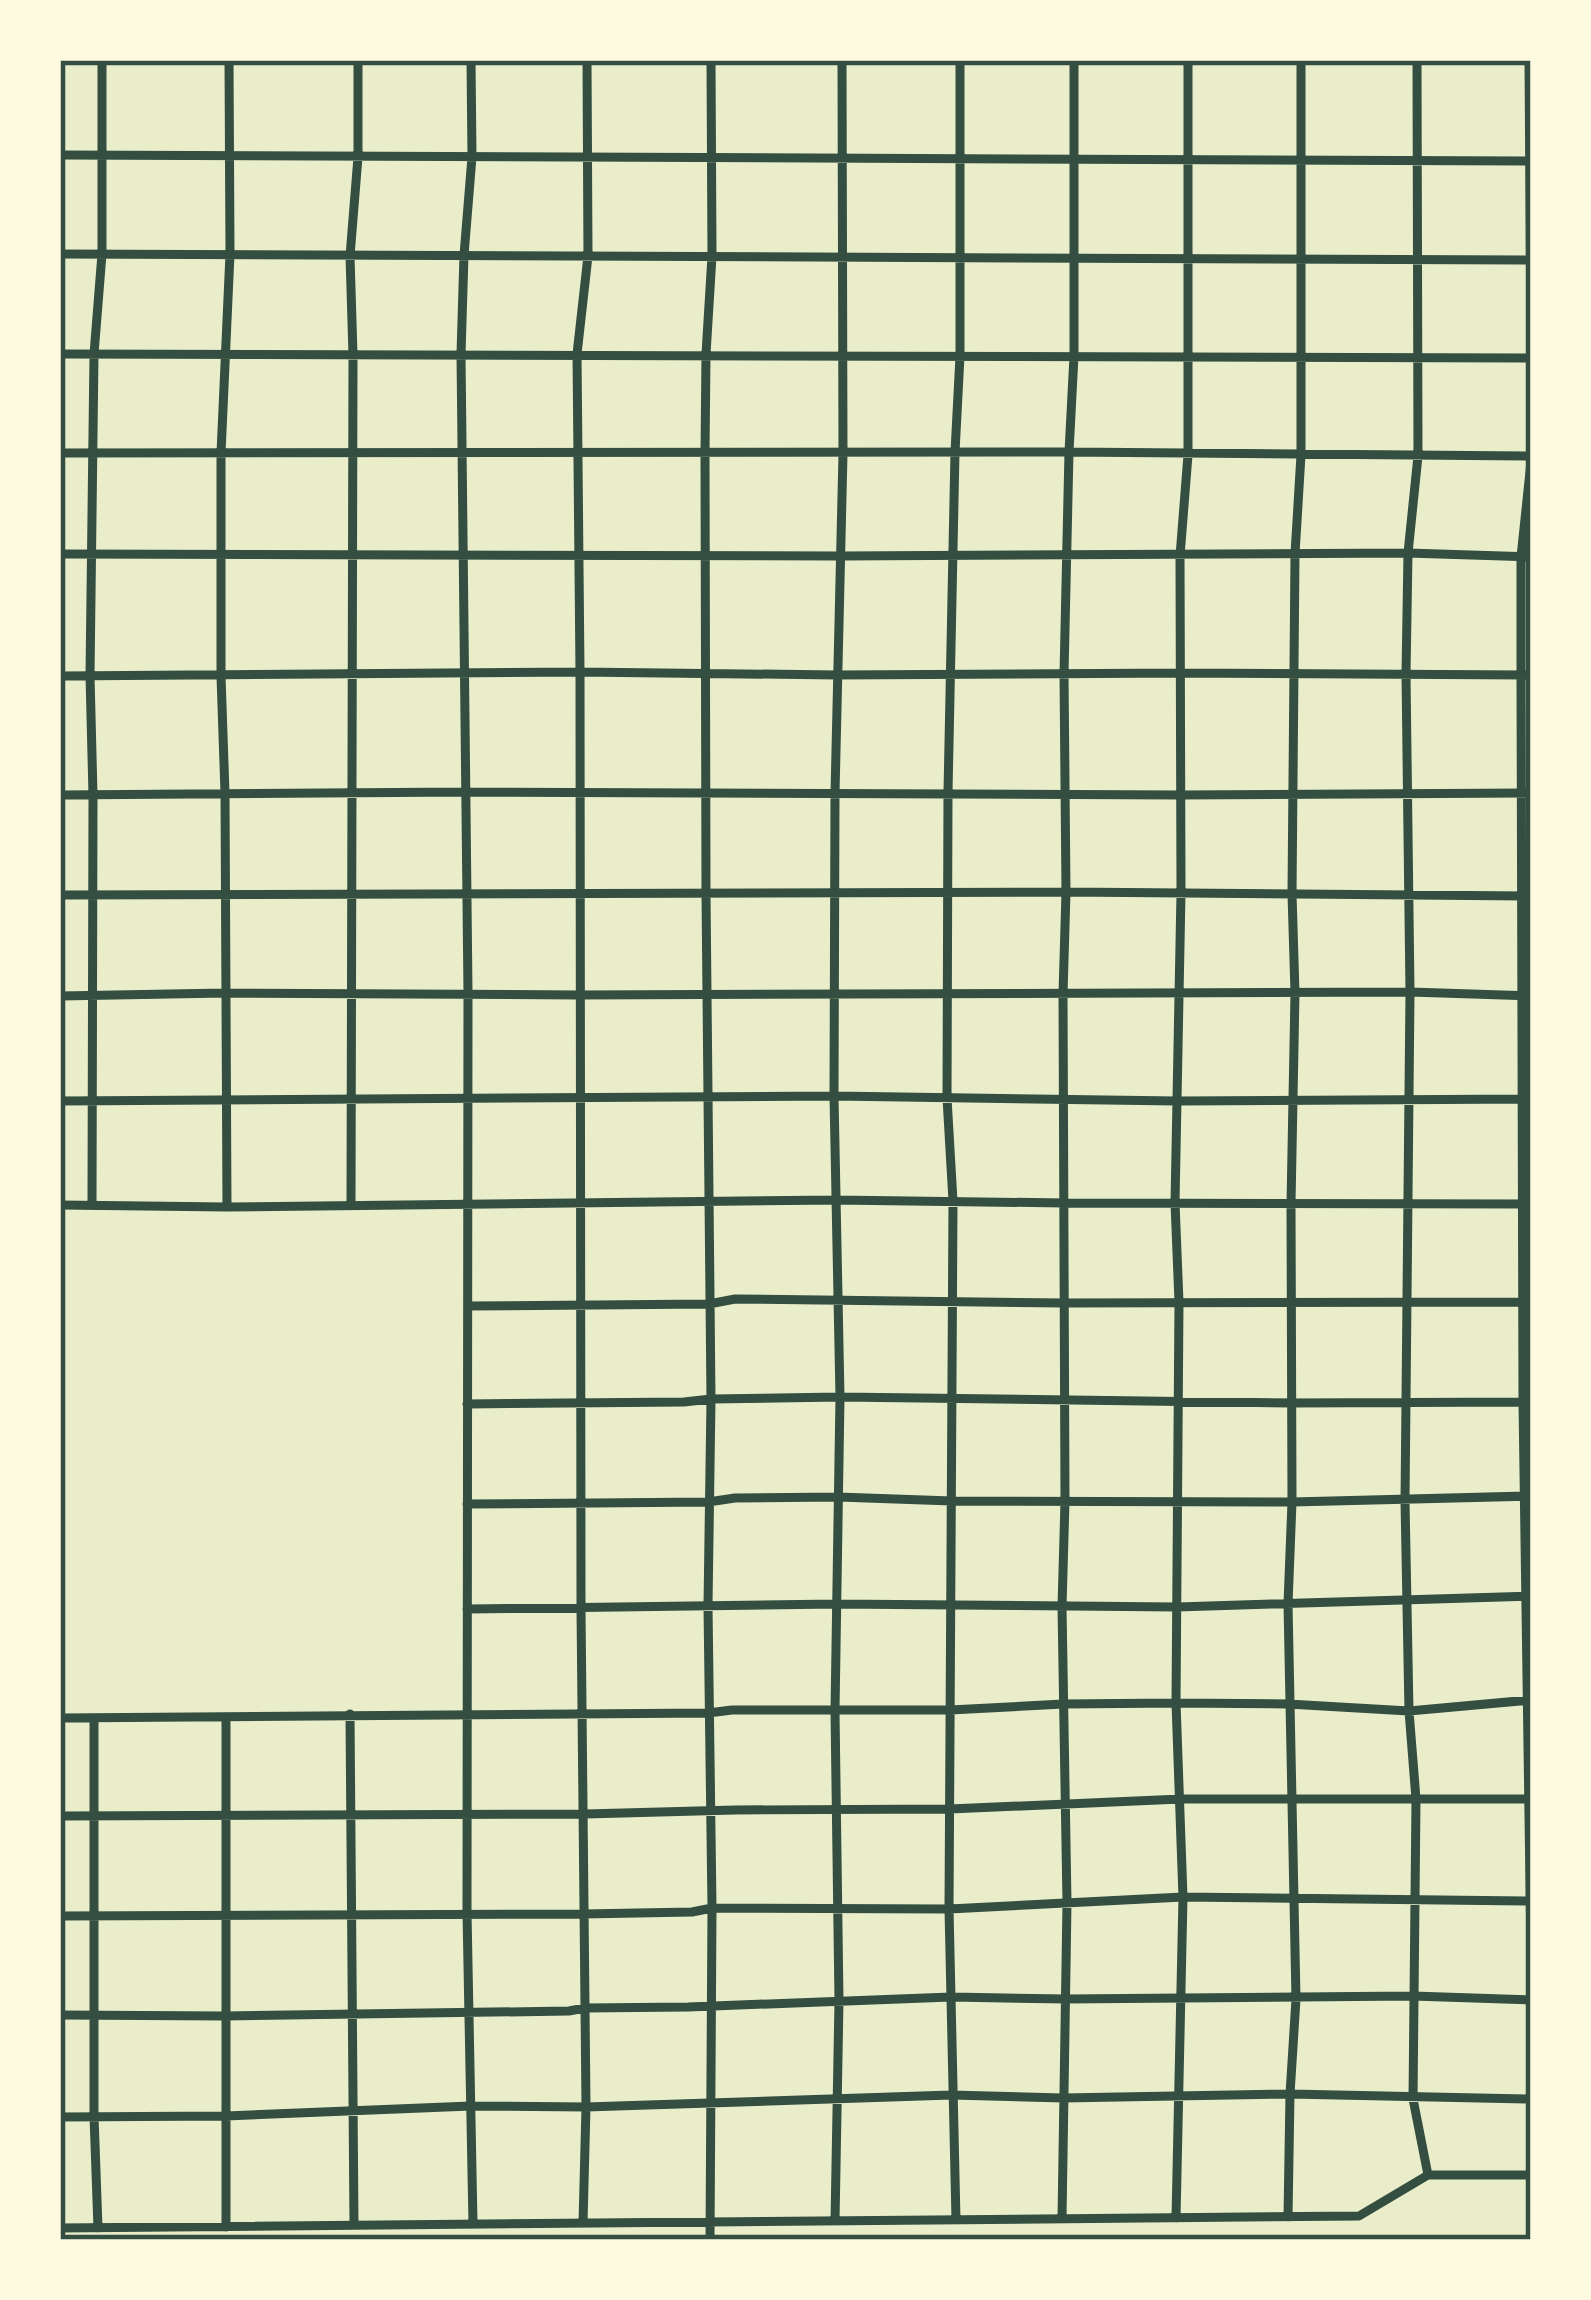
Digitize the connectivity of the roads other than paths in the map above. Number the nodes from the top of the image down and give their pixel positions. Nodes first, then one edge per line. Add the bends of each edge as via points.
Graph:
1 (102, 60) edge
2 (229, 60) edge
3 (358, 60) edge
4 (471, 60) edge
5 (587, 60) edge
6 (711, 60) edge
7 (842, 60) edge
8 (960, 60) edge
9 (1074, 60) edge
10 (1188, 60) edge
11 (1301, 60) edge
12 (1417, 60) edge
13 (1529, 60) edge
14 (60, 155) edge
15 (101, 156) junction
16 (230, 156) junction
17 (358, 157) junction
18 (472, 157) junction
19 (588, 158) junction
20 (711, 158) junction
21 (842, 159) junction
22 (960, 159) junction
23 (1074, 159) junction
24 (1188, 160) junction
25 (1301, 160) junction
26 (1417, 161) junction
27 (1530, 161) edge
28 (60, 254) edge
29 (102, 254) junction
30 (230, 254) junction
31 (464, 255) junction
32 (350, 256) junction
33 (588, 256) junction
34 (712, 256) junction
35 (842, 257) junction
36 (960, 257) junction
37 (1074, 258) junction
38 (1188, 258) junction
39 (1301, 259) junction
40 (1417, 259) junction
41 (1531, 260) edge
42 (1531, 343) edge
43 (225, 353) junction
44 (60, 354) edge
45 (94, 354) junction
46 (461, 354) junction
47 (577, 354) junction
48 (706, 354) junction
49 (353, 355) junction
50 (842, 356) junction
51 (960, 356) junction
52 (1074, 356) junction
53 (1188, 357) junction
54 (1301, 357) junction
55 (1418, 358) junction
56 (1531, 358) edge
57 (955, 452) junction
58 (1069, 452) junction
59 (94, 453) junction
60 (221, 453) junction
61 (60, 454) edge
62 (351, 454) junction
63 (462, 454) junction
64 (580, 454) junction
65 (705, 454) junction
66 (843, 454) junction
67 (1188, 455) junction
68 (1301, 455) junction
69 (1418, 456) junction
70 (1531, 459) edge
71 (1408, 553) junction
72 (60, 554) edge
73 (92, 554) junction
74 (222, 554) junction
75 (351, 554) junction
76 (464, 554) junction
77 (1068, 554) junction
78 (1295, 554) junction
79 (578, 555) junction
80 (706, 556) junction
81 (841, 556) junction
82 (952, 556) junction
83 (1180, 556) junction
84 (1526, 557) edge
85 (464, 672) junction
86 (580, 672) junction
87 (1179, 673) junction
88 (708, 674) junction
89 (1064, 674) junction
90 (1294, 674) junction
91 (1406, 674) junction
92 (351, 675) junction
93 (837, 675) junction
94 (949, 675) junction
95 (1526, 675) edge
96 (60, 676) edge
97 (90, 676) junction
98 (221, 676) junction
99 (464, 792) junction
100 (948, 792) junction
101 (225, 793) junction
102 (352, 793) junction
103 (706, 793) junction
104 (1065, 793) junction
105 (1526, 793) edge
106 (579, 794) junction
107 (835, 794) junction
108 (1294, 794) junction
109 (1408, 794) junction
110 (93, 795) junction
111 (1180, 795) junction
112 (60, 796) edge
113 (352, 892) junction
114 (465, 892) junction
115 (579, 892) junction
116 (949, 892) junction
117 (1066, 892) junction
118 (706, 893) junction
119 (1181, 893) junction
120 (1408, 893) junction
121 (836, 894) junction
122 (1292, 894) junction
123 (60, 895) edge
124 (93, 895) junction
125 (226, 895) junction
126 (1527, 896) edge
127 (468, 992) junction
128 (836, 992) junction
129 (949, 992) junction
130 (1410, 992) junction
131 (225, 993) junction
132 (1178, 993) junction
133 (1295, 993) junction
134 (352, 994) junction
135 (1063, 994) junction
136 (579, 995) junction
137 (707, 995) junction
138 (60, 996) edge
139 (93, 996) junction
140 (1527, 996) edge
141 (834, 1096) junction
142 (351, 1098) junction
143 (467, 1098) junction
144 (946, 1098) junction
145 (1409, 1098) junction
146 (580, 1099) junction
147 (708, 1099) junction
148 (1064, 1099) junction
149 (1293, 1099) junction
150 (1527, 1099) edge
151 (225, 1100) junction
152 (60, 1101) edge
153 (93, 1101) junction
154 (1177, 1101) junction
155 (836, 1200) junction
156 (953, 1201) junction
157 (582, 1202) junction
158 (709, 1202) junction
159 (1408, 1202) junction
160 (1064, 1203) junction
161 (1175, 1203) junction
162 (351, 1204) junction
163 (1291, 1204) junction
164 (1527, 1204) edge
165 (60, 1205) edge
166 (92, 1205) junction
167 (469, 1205) junction
168 (227, 1207) junction
169 (838, 1299) junction
170 (954, 1302) junction
171 (1179, 1302) junction
172 (1408, 1302) junction
173 (1527, 1302) edge
174 (1064, 1303) junction
175 (1292, 1303) junction
176 (582, 1304) junction
177 (709, 1304) junction
178 (469, 1306) junction
179 (840, 1397) junction
180 (953, 1397) junction
181 (711, 1399) junction
182 (1064, 1400) junction
183 (1406, 1401) junction
184 (1179, 1402) junction
185 (1527, 1402) edge
186 (1292, 1403) junction
187 (467, 1404) junction
188 (582, 1404) junction
189 (1528, 1496) edge
190 (838, 1497) junction
191 (952, 1501) junction
192 (1065, 1501) junction
193 (1178, 1501) junction
194 (1405, 1501) junction
195 (708, 1502) junction
196 (1292, 1502) junction
197 (467, 1504) junction
198 (581, 1504) junction
199 (1529, 1596) edge
200 (1406, 1601) junction
201 (836, 1604) junction
202 (1288, 1604) junction
203 (708, 1606) junction
204 (951, 1606) junction
205 (1062, 1606) junction
206 (1178, 1607) junction
207 (581, 1608) junction
208 (467, 1610) junction
209 (1529, 1700) edge
210 (1176, 1703) junction
211 (1063, 1704) junction
212 (1288, 1704) junction
213 (950, 1710) junction
214 (835, 1711) junction
215 (1409, 1711) junction
216 (708, 1713) junction
217 (350, 1714) junction
218 (468, 1714) junction
219 (582, 1714) junction
220 (60, 1718) edge
221 (94, 1718) junction
222 (226, 1718) junction
223 (1181, 1799) junction
224 (1416, 1799) junction
225 (1529, 1799) edge
226 (1293, 1800) junction
227 (1064, 1805) junction
228 (950, 1809) junction
229 (836, 1810) junction
230 (710, 1812) junction
231 (585, 1814) junction
232 (225, 1815) junction
233 (468, 1815) junction
234 (60, 1816) edge
235 (92, 1816) junction
236 (350, 1816) junction
237 (1183, 1897) junction
238 (1295, 1898) junction
239 (1415, 1899) junction
240 (1530, 1901) edge
241 (1067, 1903) junction
242 (712, 1908) junction
243 (837, 1908) junction
244 (949, 1909) junction
245 (467, 1913) junction
246 (583, 1914) junction
247 (351, 1915) junction
248 (60, 1916) edge
249 (93, 1916) junction
250 (226, 1916) junction
251 (1531, 1952) edge
252 (951, 1996) junction
253 (1413, 1996) junction
254 (1181, 1998) junction
255 (1296, 1999) junction
256 (1066, 2000) junction
257 (1531, 2000) edge
258 (839, 2001) junction
259 (712, 2004) junction
260 (585, 2008) junction
261 (468, 2012) junction
262 (353, 2014) junction
263 (60, 2015) edge
264 (93, 2015) junction
265 (225, 2017) junction
266 (1178, 2094) junction
267 (1290, 2094) junction
268 (951, 2095) junction
269 (837, 2098) junction
270 (1063, 2098) junction
271 (1413, 2099) junction
272 (1531, 2099) edge
273 (710, 2102) junction
274 (471, 2106) junction
275 (586, 2107) junction
276 (354, 2110) junction
277 (94, 2116) junction
278 (226, 2116) junction
279 (60, 2117) edge
280 (1428, 2175) junction
281 (1531, 2175) edge
282 (1288, 2217) junction
283 (1177, 2218) junction
284 (1062, 2219) junction
285 (956, 2220) junction
286 (835, 2221) junction
287 (710, 2222) junction
288 (583, 2223) junction
289 (473, 2224) junction
290 (354, 2225) junction
291 (226, 2227) junction
292 (60, 2228) edge
293 (98, 2228) junction
294 (710, 2240) edge

1 - 15 street
2 - 16 street
3 - 17 street
4 - 18 street
5 - 19 street
6 - 20 street
7 - 21 street
8 - 22 street
9 - 23 street
10 - 24 street
11 - 25 street
12 - 26 street
13 - 27 street
14 - 15 street
15 - 16 street
15 - 29 street
16 - 17 street
16 - 30 street
17 - 18 street
17 - 32 street
18 - 19 street
18 - 31 street
19 - 20 street
19 - 33 street
20 - 21 street
20 - 34 street
21 - 22 street
21 - 35 street
22 - 23 street
22 - 36 street
23 - 24 street
23 - 37 street
24 - 25 street
24 - 38 street
25 - 26 street
25 - 39 street
26 - 27 street
26 - 40 street
27 - 41 street
28 - 29 street
29 - 30 street
29 - 45 street
30 - 32 street
30 - 43 street
31 - 32 street
31 - 33 street
31 - 46 street
32 - 49 street
33 - 34 street
33 - 47 street
34 - 35 street
34 - 48 street
35 - 36 street
35 - 50 street
36 - 37 street
36 - 51 street
37 - 38 street
37 - 52 street
38 - 39 street
38 - 53 street
39 - 40 street
39 - 54 street
40 - 41 street
40 - 55 street
41 - 42 street
43 - 45 street
43 - 49 street
43 - 60 street
44 - 45 street
45 - 59 street
46 - 47 street
46 - 49 street
46 - 63 street
47 - 48 street
47 - 64 street
48 - 50 street
48 - 65 street
49 - 62 street
50 - 51 street
50 - 66 street
51 - 52 street
51 - 57 street
52 - 53 street
52 - 58 street
53 - 54 street
53 - 67 street
54 - 55 street
54 - 68 street
55 - 56 street
55 - 69 street
57 - 58 street
57 - 66 street
57 - 82 street
58 - 67 street
58 - 77 street
59 - 60 street
59 - 61 street
59 - 73 street
60 - 62 street
60 - 74 street
62 - 63 street
62 - 75 street
63 - 64 street
63 - 76 street
64 - 65 street
64 - 79 street
65 - 66 street
65 - 80 street
66 - 81 street
67 - 68 street
67 - 83 street
68 - 69 street
68 - 78 street
69 - 70 street
69 - 71 street
70 - 84 street
71 - 78 street
71 - 84 street
71 - 91 street
72 - 73 street
73 - 74 street
73 - 97 street
74 - 75 street
74 - 98 street
75 - 76 street
75 - 92 street
76 - 79 street
76 - 85 street
77 - 82 street
77 - 83 street
77 - 89 street
78 - 83 street
78 - 90 street
79 - 80 street
79 - 86 street
80 - 81 street
80 - 88 street
81 - 82 street
81 - 93 street
82 - 94 street
83 - 87 street
84 - 95 street
85 - 86 street
85 - 92 street
85 - 99 street
86 - 88 street
86 - 106 street
87 - 89 street
87 - 90 street
87 - 111 street
88 - 93 street
88 - 103 street
89 - 94 street
89 - 104 street
90 - 91 street
90 - 108 street
91 - 95 street
91 - 109 street
92 - 98 street
92 - 102 street
93 - 94 street
93 - 107 street
94 - 100 street
95 - 105 street
96 - 97 street
97 - 98 street
97 - 110 street
98 - 101 street
99 - 102 street
99 - 106 street
99 - 114 street
100 - 104 street
100 - 107 street
100 - 116 street
101 - 102 street
101 - 110 street
101 - 125 street
102 - 113 street
103 - 106 street
103 - 107 street
103 - 118 street
104 - 111 street
104 - 117 street
105 - 109 street
105 - 126 street
106 - 115 street
107 - 121 street
108 - 109 street
108 - 111 street
108 - 122 street
109 - 120 street
110 - 112 street
110 - 124 street
111 - 119 street
113 - 114 street
113 - 125 street
113 - 134 street
114 - 115 street
114 - 127 street
115 - 118 street
115 - 136 street
116 - 117 street
116 - 121 street
116 - 129 street
117 - 119 street
117 - 135 street
118 - 121 street
118 - 137 street
119 - 122 street
119 - 132 street
120 - 122 street
120 - 126 street
120 - 130 street
121 - 128 street
122 - 133 street
123 - 124 street
124 - 125 street
124 - 139 street
125 - 131 street
126 - 140 street
127 - 134 street
127 - 136 street
127 - 143 street
128 - 129 street
128 - 137 street
128 - 141 street
129 - 135 street
129 - 144 street
130 - 133 street
130 - 140 street
130 - 145 street
131 - 134 street
131 - 139 street
131 - 151 street
132 - 133 street
132 - 135 street
132 - 154 street
133 - 149 street
134 - 142 street
135 - 148 street
136 - 137 street
136 - 146 street
137 - 147 street
138 - 139 street
139 - 153 street
140 - 150 street
141 - 144 street
141 - 147 street
141 - 155 street
142 - 143 street
142 - 151 street
142 - 162 street
143 - 146 street
143 - 167 street
144 - 148 street
144 - 156 street
145 - 149 street
145 - 150 street
145 - 159 street
146 - 147 street
146 - 157 street
147 - 158 street
148 - 154 street
148 - 160 street
149 - 154 street
149 - 163 street
150 - 164 street
151 - 153 street
151 - 168 street
152 - 153 street
153 - 166 street
154 - 161 street
155 - 156 street
155 - 158 street
155 - 169 street
156 - 160 street
156 - 170 street
157 - 158 street
157 - 167 street
157 - 176 street
158 - 177 street
159 - 163 street
159 - 164 street
159 - 172 street
160 - 161 street
160 - 174 street
161 - 163 street
161 - 171 street
162 - 167 street
162 - 168 street
163 - 175 street
164 - 173 street
165 - 166 street
166 - 168 street
167 - 178 street
169 - 170 street
169 - 177 street
169 - 179 street
170 - 174 street
170 - 180 street
171 - 174 street
171 - 175 street
171 - 184 street
172 - 173 street
172 - 175 street
172 - 183 street
173 - 185 street
174 - 182 street
175 - 186 street
176 - 177 street
176 - 178 street
176 - 188 street
177 - 181 street
178 - 187 street
179 - 180 street
179 - 181 street
179 - 190 street
180 - 182 street
180 - 191 street
181 - 188 street
181 - 195 street
182 - 184 street
182 - 192 street
183 - 185 street
183 - 186 street
183 - 194 street
184 - 186 street
184 - 193 street
185 - 189 street
186 - 196 street
187 - 188 street
187 - 197 street
188 - 198 street
189 - 194 street
189 - 199 street
190 - 191 street
190 - 195 street
190 - 201 street
191 - 192 street
191 - 204 street
192 - 193 street
192 - 205 street
193 - 196 street
193 - 206 street
194 - 196 street
194 - 200 street
195 - 198 street
195 - 203 street
196 - 202 street
197 - 198 street
197 - 208 street
198 - 207 street
199 - 200 street
199 - 209 street
200 - 202 street
200 - 215 street
201 - 203 street
201 - 204 street
201 - 214 street
202 - 206 street
202 - 212 street
203 - 207 street
203 - 216 street
204 - 205 street
204 - 213 street
205 - 206 street
205 - 211 street
206 - 210 street
207 - 208 street
207 - 219 street
208 - 218 street
209 - 215 street
209 - 225 street
210 - 211 street
210 - 212 street
210 - 223 street
211 - 213 street
211 - 227 street
212 - 215 street
212 - 226 street
213 - 214 street
213 - 228 street
214 - 216 street
214 - 229 street
215 - 224 street
216 - 219 street
216 - 230 street
217 - 218 street
217 - 222 street
217 - 236 street
218 - 219 street
218 - 233 street
219 - 231 street
220 - 221 street
221 - 222 street
221 - 235 street
222 - 232 street
223 - 226 street
223 - 227 street
223 - 237 street
224 - 225 street
224 - 226 street
224 - 239 street
225 - 240 street
226 - 238 street
227 - 228 street
227 - 241 street
228 - 229 street
228 - 244 street
229 - 230 street
229 - 243 street
230 - 231 street
230 - 242 street
231 - 233 street
231 - 246 street
232 - 235 street
232 - 236 street
232 - 250 street
233 - 236 street
233 - 245 street
234 - 235 street
235 - 249 street
236 - 247 street
237 - 238 street
237 - 241 street
237 - 254 street
238 - 239 street
238 - 255 street
239 - 240 street
239 - 253 street
240 - 251 street
241 - 244 street
241 - 256 street
242 - 243 street
242 - 246 street
242 - 259 street
243 - 244 street
243 - 258 street
244 - 252 street
245 - 246 street
245 - 247 street
245 - 261 street
246 - 260 street
247 - 250 street
247 - 262 street
248 - 249 street
249 - 250 street
249 - 264 street
250 - 265 street
252 - 256 street
252 - 258 street
252 - 268 street
253 - 255 street
253 - 257 street
253 - 271 street
254 - 255 street
254 - 256 street
254 - 266 street
255 - 267 street
256 - 270 street
258 - 259 street
258 - 269 street
259 - 260 street
259 - 273 street
260 - 261 street
260 - 275 street
261 - 262 street
261 - 274 street
262 - 265 street
262 - 276 street
263 - 264 street
264 - 265 street
264 - 277 street
265 - 278 street
266 - 267 street
266 - 270 street
266 - 283 street
267 - 271 street
267 - 282 street
268 - 269 street
268 - 270 street
268 - 285 street
269 - 273 street
269 - 286 street
270 - 284 street
271 - 272 street
271 - 280 street
273 - 275 street
273 - 287 street
274 - 275 street
274 - 276 street
274 - 289 street
275 - 288 street
276 - 278 street
276 - 290 street
277 - 278 street
277 - 279 street
277 - 293 street
278 - 291 street
280 - 281 street
280 - 282 street via 1359,2216
282 - 283 street
283 - 284 street
284 - 285 street
285 - 286 street
286 - 287 street
287 - 288 street
287 - 294 street
288 - 289 street
289 - 290 street
290 - 291 street
291 - 293 street
292 - 293 street

